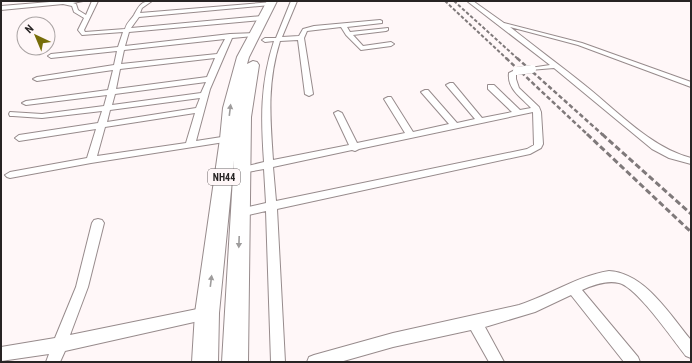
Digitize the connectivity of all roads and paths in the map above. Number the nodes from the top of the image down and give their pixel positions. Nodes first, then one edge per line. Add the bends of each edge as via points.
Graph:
1 (80, 1) edge
2 (94, 1) edge
3 (149, 1) edge
4 (294, 1) edge
5 (470, 1) edge
6 (63, 2) junction
7 (34, 3) edge
8 (272, 6) edge
9 (1, 8) edge
10 (137, 15) junction
11 (87, 18) junction
12 (498, 21) junction
13 (380, 22) dead end
14 (343, 25) junction
15 (386, 29) dead end
16 (126, 31) junction
17 (348, 34) junction
18 (230, 36) junction
19 (266, 38) junction
20 (301, 38) junction
21 (391, 44) dead end
22 (121, 48) junction
23 (56, 55) edge
24 (219, 56) junction
25 (555, 66) junction
26 (117, 67) junction
27 (37, 78) dead end
28 (210, 79) junction
29 (689, 84) edge
30 (450, 85) dead end
31 (491, 87) dead end
32 (112, 91) junction
33 (425, 92) dead end
34 (309, 94) dead end
35 (204, 95) junction
36 (388, 99) dead end
37 (26, 103) dead end
38 (106, 107) junction
39 (536, 109) junction
40 (199, 110) junction
41 (338, 113) dead end
42 (518, 113) junction
43 (13, 114) dead end
44 (481, 121) junction
45 (101, 125) junction
46 (455, 126) junction
47 (411, 136) junction
48 (19, 138) dead end
49 (228, 139) junction
50 (190, 145) junction
51 (355, 148) junction
52 (691, 156) edge
53 (679, 159) junction
54 (91, 160) junction
55 (691, 161) edge
56 (269, 164) junction
57 (242, 170) junction
58 (10, 175) dead end
59 (271, 207) junction
60 (240, 213) junction
61 (98, 223) dead end
62 (573, 288) junction
63 (207, 313) junction
64 (475, 323) junction
65 (59, 346) junction
66 (691, 351) edge
67 (1, 354) edge
68 (53, 362) edge
69 (205, 362) edge
70 (235, 362) edge
71 (278, 362) edge
72 (314, 362) edge
73 (497, 362) edge
74 (633, 362) edge

1 - 6 street
2 - 11 street
3 - 10 street via 140,7
4 - 19 street via 289,16
5 - 12 street
6 - 7 street
6 - 11 street via 74,5 76,11
7 - 9 street
8 - 10 street
8 - 16 street
8 - 19 highway, NH44
8 - 19 highway, NH44
10 - 16 street
11 - 16 street via 81,30 84,34
12 - 25 street
12 - 29 street via 580,44
13 - 14 street
14 - 17 street
14 - 20 street via 310,29 303,32
15 - 17 street
16 - 22 street
17 - 21 street via 361,48
18 - 19 street
18 - 22 street
18 - 24 street
19 - 20 street
49 -> 19 highway, NH44 via 232,101 243,57
19 - 56 street via 265,110
19 - 57 highway, NH44 via 251,69 244,117
20 - 34 street
22 - 23 street
22 - 26 street
24 - 26 street
24 - 28 street
25 - 39 street, bridge via 513,73 512,81 518,91
25 - 53 street via 655,147
26 - 27 street
26 - 32 street
28 - 32 street
28 - 35 street
30 - 44 street
31 - 42 street
32 - 37 street
32 - 38 street
33 - 46 street
35 - 38 street
35 - 40 street
36 - 47 street
38 - 43 street via 35,116
38 - 45 street
39 - 42 street
39 - 59 street via 539,141 538,146 530,151
40 - 45 street
40 - 50 street
41 - 51 street
42 - 44 street
44 - 46 street
45 - 48 street
45 - 54 street
46 - 47 street
47 - 51 street
49 - 50 street
63 -> 49 highway, NH44
50 - 54 street
51 - 56 street
52 - 53 street
53 - 55 street
54 - 58 street
56 - 57 street
56 - 59 street
57 - 60 highway, NH44
59 - 60 street
59 - 71 street
60 -> 70 highway, NH44
61 - 65 street via 82,287
62 - 64 street via 536,306
62 - 66 street via 607,277 620,277 630,281
62 - 74 street
63 - 65 street
63 - 69 highway, NH44
64 - 72 street via 404,337
64 - 73 street
65 - 67 street
65 - 68 street

